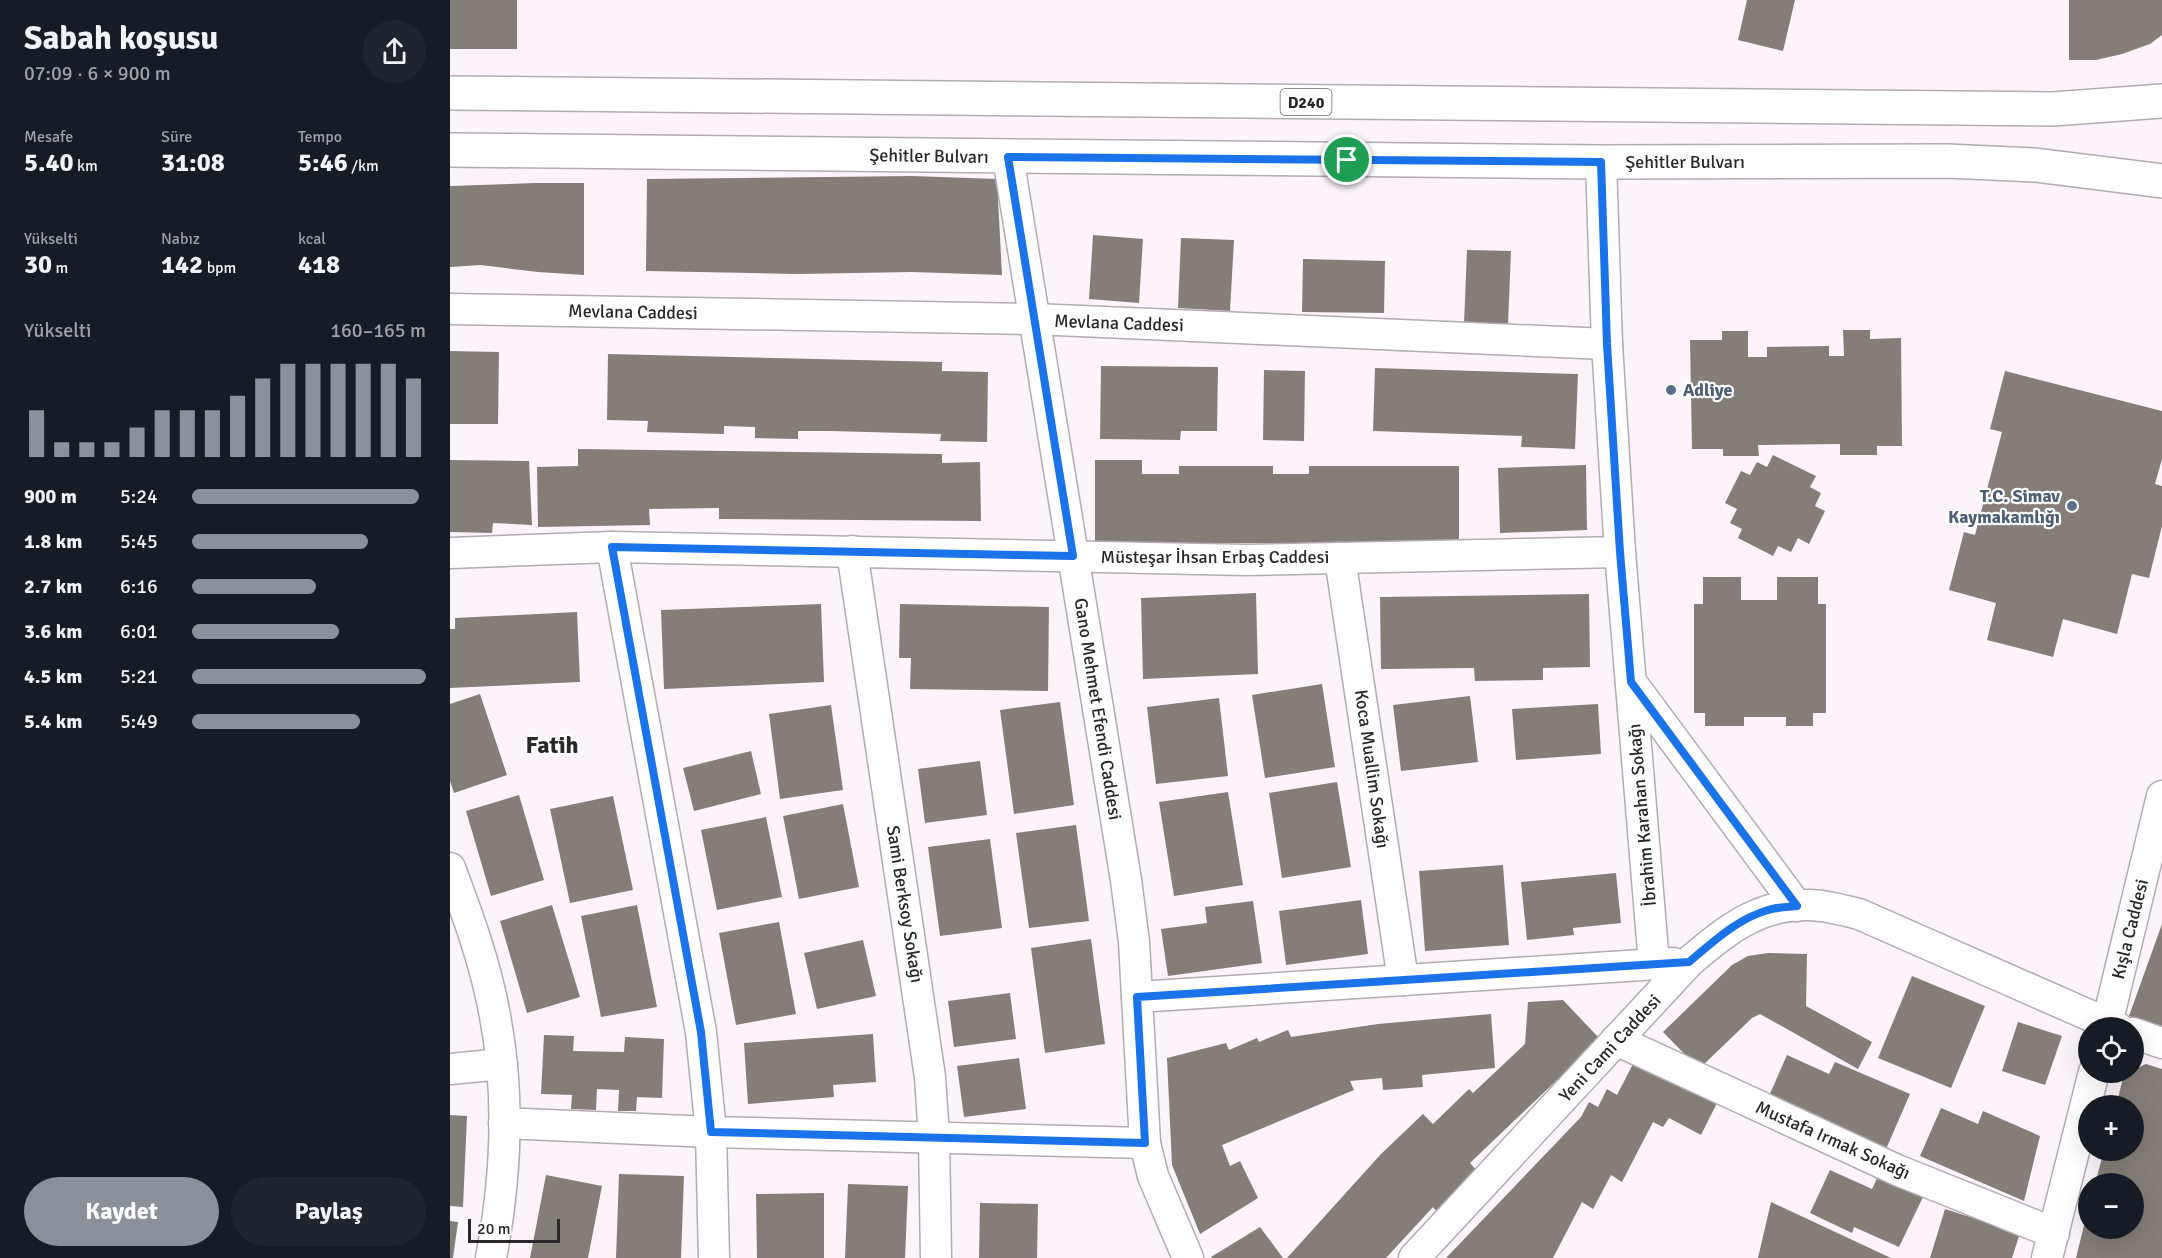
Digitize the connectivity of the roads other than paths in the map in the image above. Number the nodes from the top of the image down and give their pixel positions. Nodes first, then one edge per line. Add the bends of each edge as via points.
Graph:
1 (450, 93) edge
2 (2162, 101) edge
3 (450, 150) edge
4 (1008, 157) junction
5 (1601, 162) junction
6 (2162, 181) edge
7 (450, 309) edge
8 (1034, 319) junction
9 (1607, 344) junction
10 (612, 547) junction
11 (852, 551) junction
12 (1620, 552) junction
13 (450, 554) edge
14 (1073, 556) junction
15 (1340, 558) junction
16 (1631, 682) junction
17 (2161, 808) edge
18 (450, 868) edge
19 (1797, 906) junction
20 (1689, 962) junction
21 (1654, 964) junction
22 (1403, 980) junction
23 (1137, 997) junction
24 (2091, 1017) edge
25 (2118, 1017) edge
26 (2144, 1037) edge
27 (1616, 1040) junction
28 (2162, 1043) edge
29 (502, 1064) junction
30 (450, 1068) edge
31 (2091, 1083) edge
32 (504, 1124) junction
33 (711, 1132) junction
34 (934, 1137) junction
35 (1145, 1143) junction
36 (2050, 1246) edge
37 (491, 1258) edge
38 (714, 1258) edge
39 (936, 1258) edge
40 (1188, 1258) edge
41 (1414, 1258) edge

1 - 2 main road, D240 via 2053,109
3 - 4 main road, Şehitler Bulvarı
4 - 5 main road, Şehitler Bulvarı
4 - 8 street, Gano Mehmet Efendi Caddesi
5 - 6 main road, Şehitler Bulvarı via 1947,161 2035,165
5 - 9 street, İbrahim Karahan Sokağı
7 - 8 street, Mevlana Caddesi
8 - 9 street, Mevlana Caddesi
8 - 14 street, Gano Mehmet Efendi Caddesi
9 - 12 street, İbrahim Karahan Sokağı
10 - 11 street, Müsteşar İhsan Erbaş Caddesi
10 - 13 street, Müsteşar İhsan Erbaş Caddesi
10 - 33 street via 701,1032
11 - 14 street, Müsteşar İhsan Erbaş Caddesi
11 - 34 street, Sami Berksoy Sokağı via 922,1016
12 - 15 street, Müsteşar İhsan Erbaş Caddesi
12 - 16 street, İbrahim Karahan Sokağı
14 - 15 street, Müsteşar İhsan Erbaş Caddesi
14 - 23 street, Gano Mehmet Efendi Caddesi via 1126,880
15 - 22 street, Koca Muallim Sokağı
16 - 19 street
16 - 21 street, İbrahim Karahan Sokağı
17 - 25 street, Kışla Caddesi
18 - 29 street via 487,980
19 - 20 street, Yeni Cami Caddesi via 1770,909 1746,918
19 - 24 street, Yeni Cami Caddesi via 1821,906 1859,914
20 - 21 street
20 - 27 street, Yeni Cami Caddesi
21 - 22 street
22 - 23 street
23 - 35 street, Gano Mehmet Efendi Caddesi
26 - 28 street, Yeni Cami Caddesi
27 - 36 street, Mustafa Irmak Sokağı via 1897,1170
27 - 41 street, Yeni Cami Caddesi
29 - 30 street
29 - 32 street
31 - 36 street
32 - 33 street
32 - 37 street via 502,1179
33 - 34 street
33 - 38 street
34 - 35 street
34 - 39 street, Sami Berksoy Sokağı
35 - 40 street, Gano Mehmet Efendi Caddesi via 1153,1176

